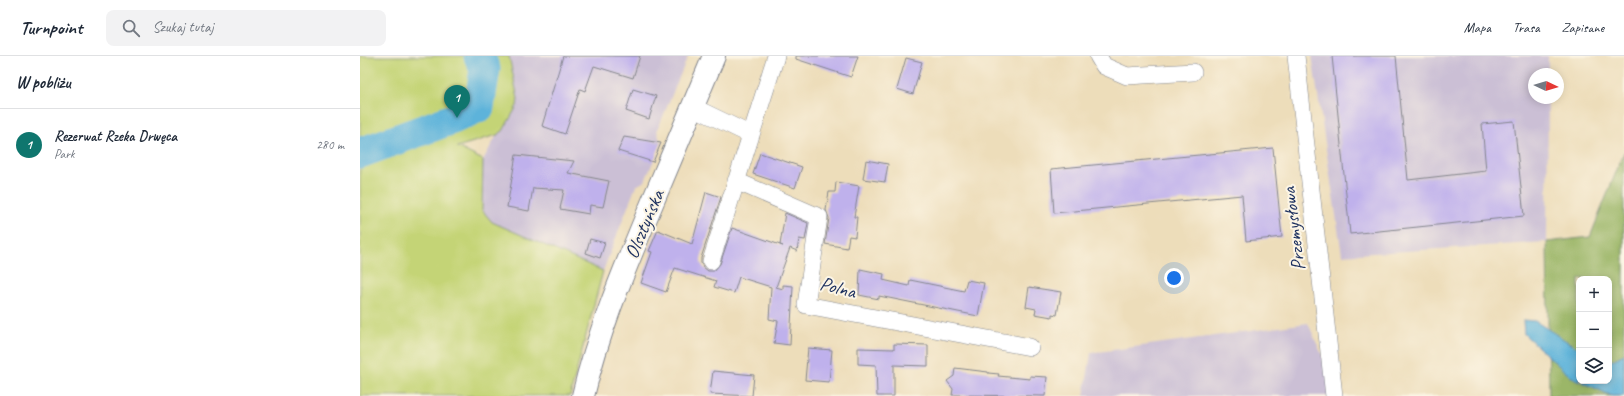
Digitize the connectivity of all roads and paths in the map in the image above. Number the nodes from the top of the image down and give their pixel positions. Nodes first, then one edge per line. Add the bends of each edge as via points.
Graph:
1 (714, 56) edge
2 (776, 56) edge
3 (1098, 56) edge
4 (1296, 56) edge
5 (1194, 72) dead end
6 (693, 107) junction
7 (751, 135) junction
8 (736, 181) junction
9 (711, 261) dead end
10 (1030, 347) dead end
11 (583, 396) edge
12 (1334, 396) edge

1 - 6 street, Olsztyńska
2 - 7 street
3 - 5 street via 1104,66 1128,76
4 - 12 street, Przemysłowa
6 - 7 street
6 - 11 street, Olsztyńska via 605,320
7 - 8 street
8 - 9 street
8 - 10 street, Polna via 819,217 806,305

